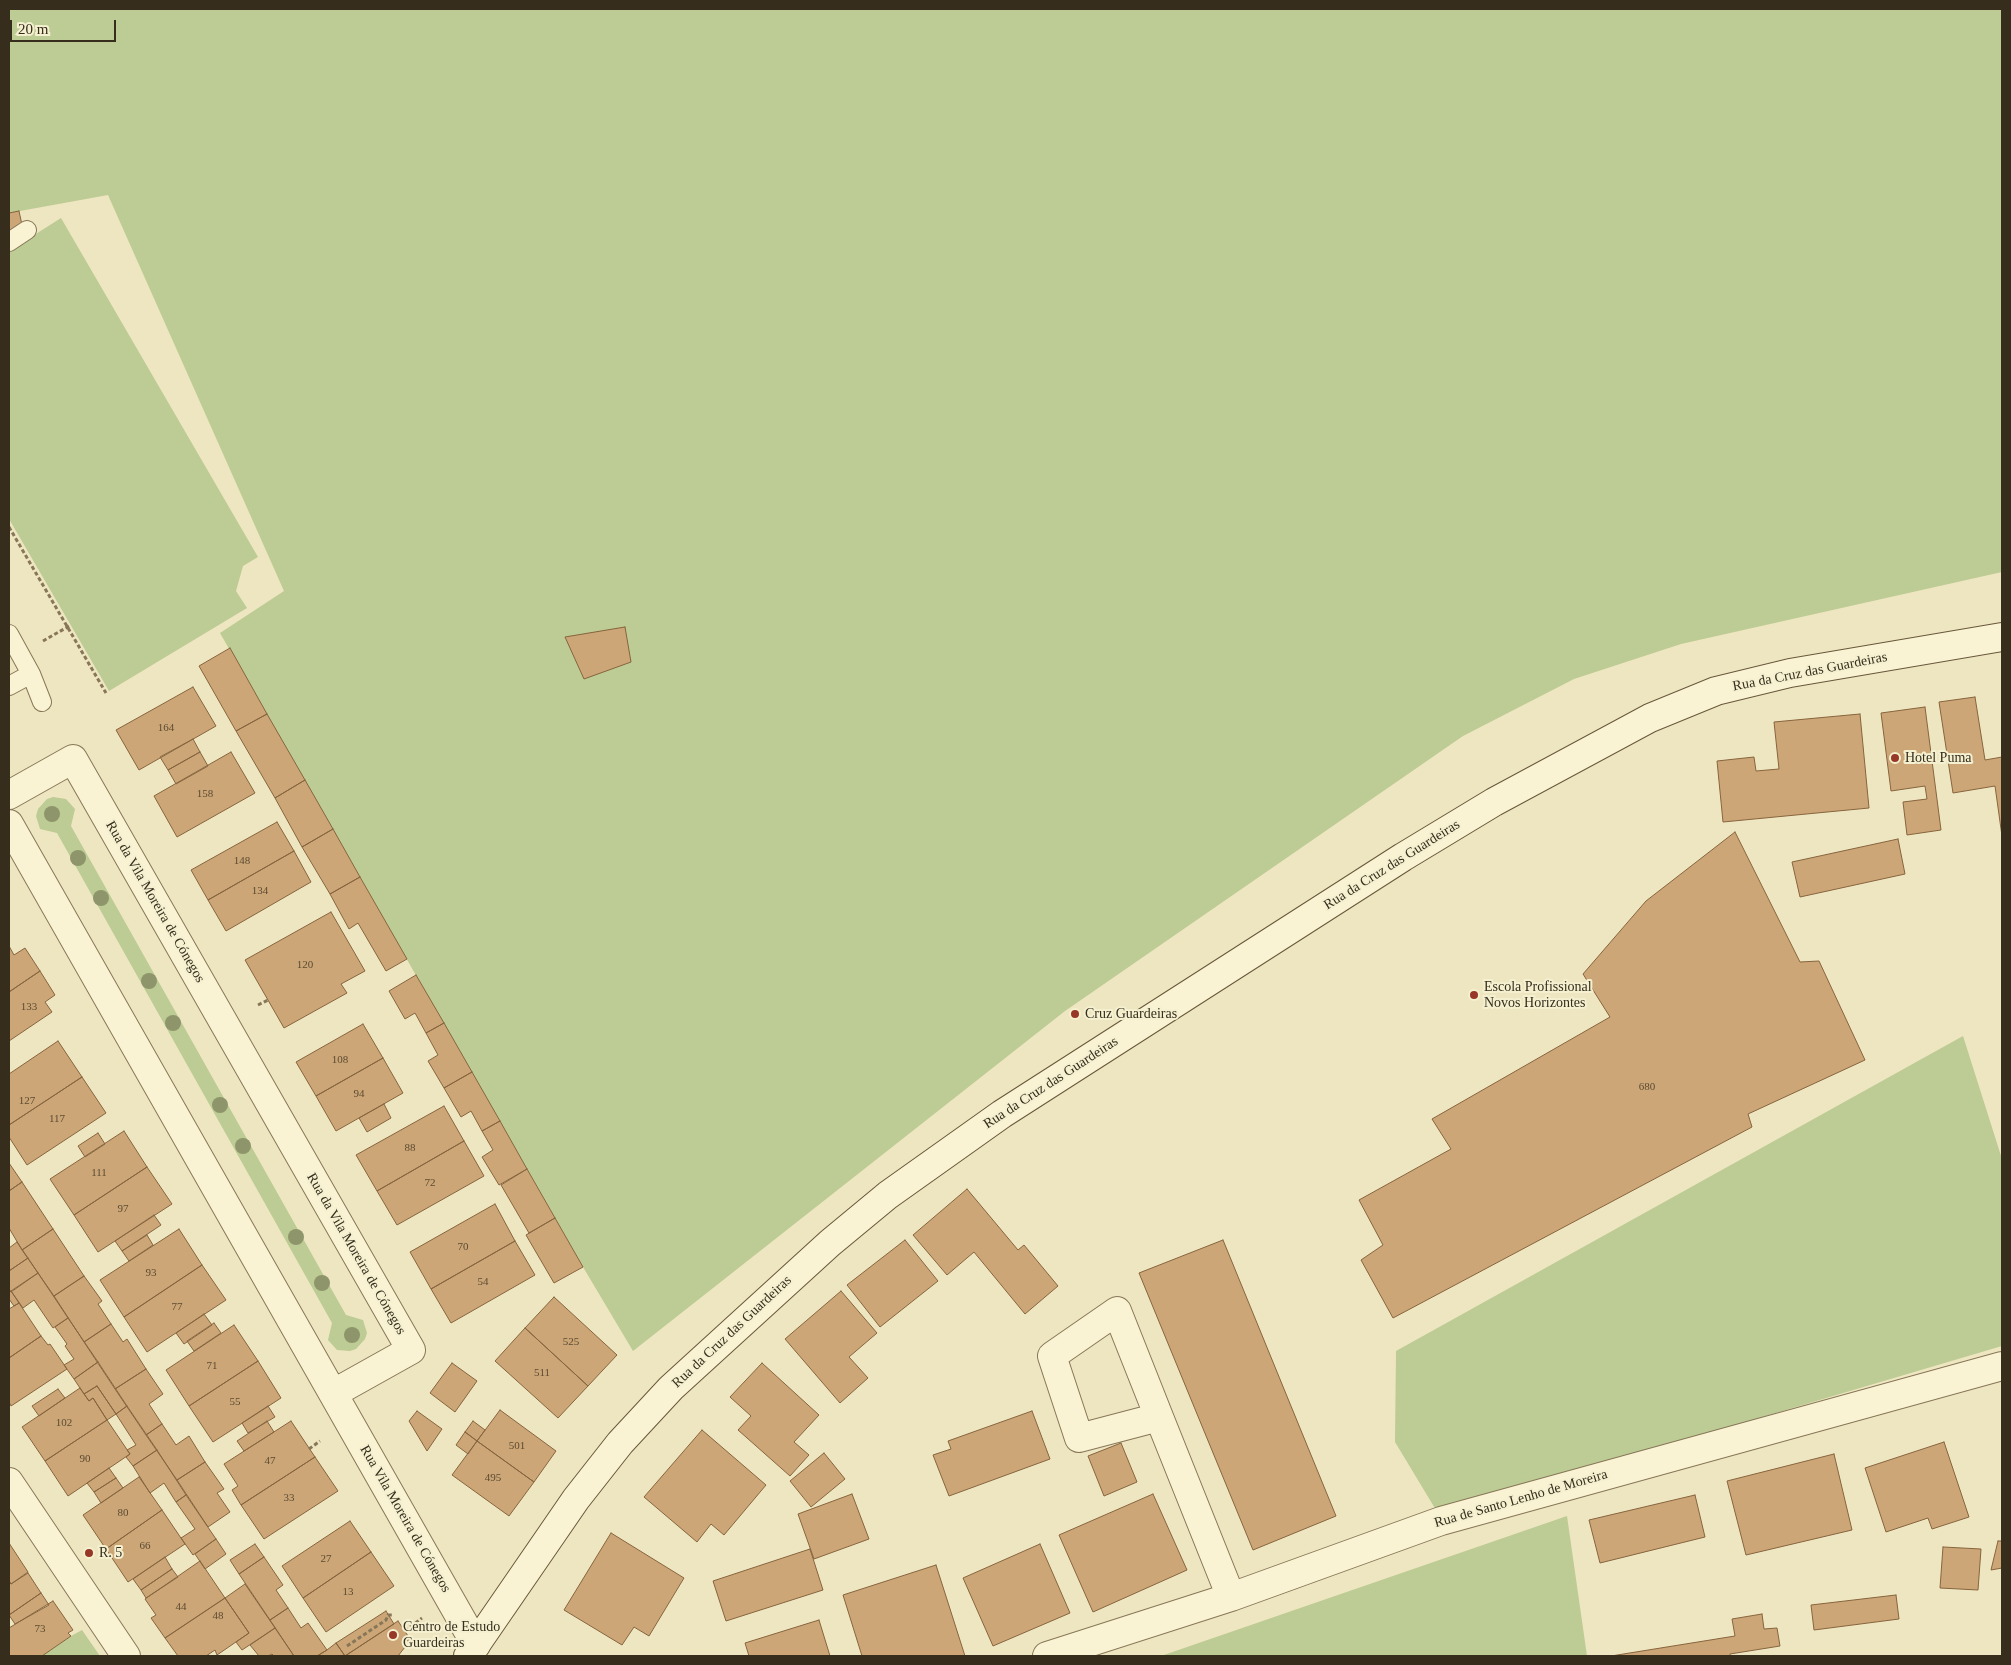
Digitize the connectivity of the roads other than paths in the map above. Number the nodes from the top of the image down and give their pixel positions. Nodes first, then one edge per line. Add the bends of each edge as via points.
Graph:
1 (27, 230) dead end
2 (9, 242) edge
3 (9, 634) edge
4 (2002, 637) edge
5 (31, 674) junction
6 (9, 686) edge
7 (42, 702) dead end
8 (9, 796) edge
9 (9, 824) edge
10 (2002, 1366) edge
11 (334, 1393) junction
12 (1159, 1417) junction
13 (9, 1482) edge
14 (1231, 1597) junction
15 (472, 1650) edge
16 (126, 1656) edge
17 (1047, 1656) edge

1 - 2 lane
3 - 5 lane
4 - 15 street, Rua da Cruz das Guardeiras via 1790,673 1716,691 1650,718 1494,802 1419,847 1002,1114 895,1190 830,1243 671,1388 620,1443 576,1499
5 - 6 lane
5 - 7 lane
8 - 11 street, Rua da Vila Moreira de Cónegos via 73,759 411,1350
9 - 11 street
10 - 14 street, Rua de Santo Lenho de Moreira via 1441,1520
11 - 15 street, Rua Vila Moreira de Cónegos
12 - 12 street via 1117,1311 1052,1356 1078,1438
12 - 14 street
13 - 16 street
14 - 17 street, Rua de Santo Lenho de Moreira

